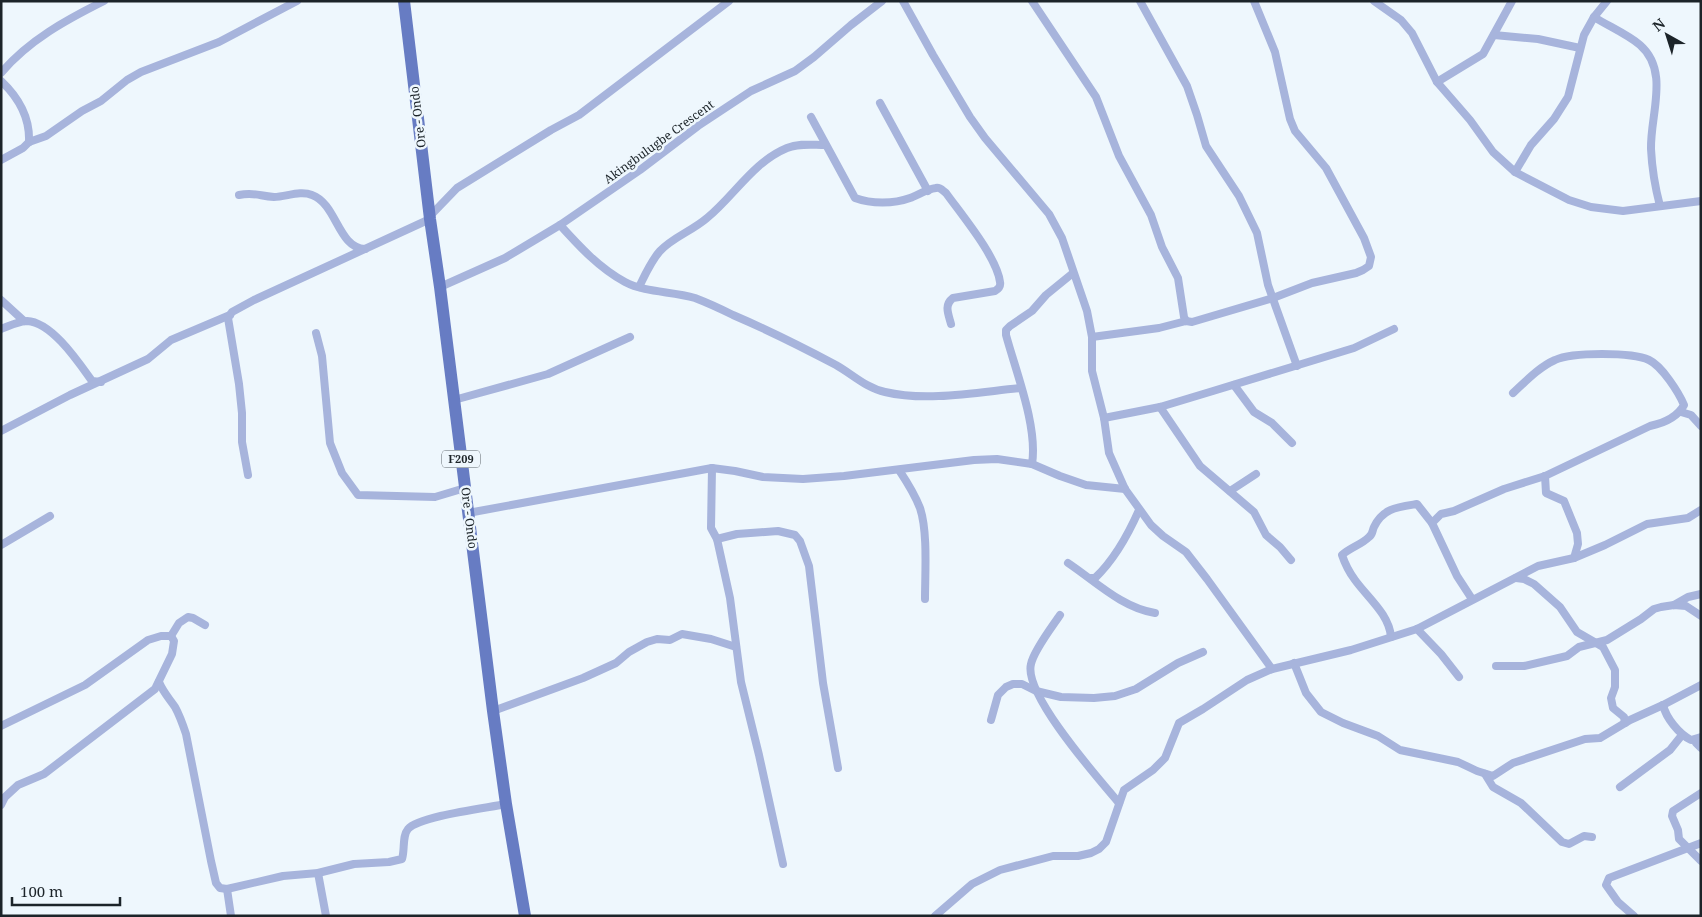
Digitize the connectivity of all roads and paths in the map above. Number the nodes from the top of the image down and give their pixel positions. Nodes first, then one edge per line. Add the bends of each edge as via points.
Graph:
1 (104, 1) edge
2 (297, 1) edge
3 (404, 1) edge
4 (729, 1) edge
5 (882, 1) edge
6 (903, 1) edge
7 (1032, 1) edge
8 (1140, 1) edge
9 (1254, 1) edge
10 (1374, 1) edge
11 (1512, 1) edge
12 (1607, 1) edge
13 (1594, 17) junction
14 (1494, 35) junction
15 (1580, 48) junction
16 (1, 73) edge
17 (1, 81) edge
18 (1437, 82) junction
19 (880, 103) dead end
20 (811, 117) dead end
21 (29, 142) junction
22 (825, 145) junction
23 (1, 160) edge
24 (1514, 172) junction
25 (928, 191) junction
26 (239, 195) dead end
27 (1701, 201) edge
28 (1660, 206) junction
29 (430, 218) junction
30 (560, 224) junction
31 (366, 249) junction
32 (1074, 273) junction
33 (440, 287) junction
34 (639, 287) junction
35 (1273, 298) junction
36 (1, 300) edge
37 (230, 315) junction
38 (1186, 320) junction
39 (24, 321) junction
40 (951, 324) dead end
41 (1, 329) edge
42 (1394, 329) dead end
43 (316, 332) dead end
44 (1092, 336) junction
45 (630, 337) dead end
46 (1297, 366) junction
47 (101, 382) junction
48 (1234, 385) junction
49 (1021, 388) junction
50 (1513, 394) dead end
51 (454, 400) junction
52 (1160, 408) junction
53 (1681, 412) junction
54 (1104, 418) junction
55 (1701, 426) edge
56 (1, 431) edge
57 (1292, 443) dead end
58 (1032, 464) junction
59 (712, 468) junction
60 (899, 470) junction
61 (1256, 474) dead end
62 (248, 475) dead end
63 (1545, 476) junction
64 (465, 488) junction
65 (1125, 489) junction
66 (1230, 491) junction
67 (1139, 510) junction
68 (1701, 510) edge
69 (468, 513) junction
70 (50, 516) dead end
71 (1432, 523) junction
72 (717, 539) junction
73 (1, 545) edge
74 (1574, 558) junction
75 (1291, 560) dead end
76 (1068, 563) dead end
77 (1091, 578) junction
78 (1516, 578) junction
79 (1701, 594) edge
80 (924, 599) dead end
81 (1472, 599) junction
82 (1674, 605) junction
83 (1155, 613) dead end
84 (1060, 615) dead end
85 (1701, 616) edge
86 (205, 625) dead end
87 (1417, 629) junction
88 (171, 636) junction
89 (1391, 637) junction
90 (1596, 643) junction
91 (736, 647) junction
92 (1203, 652) dead end
93 (1294, 663) junction
94 (1496, 666) dead end
95 (1272, 669) junction
96 (1459, 677) dead end
97 (159, 682) junction
98 (1701, 685) edge
99 (1036, 691) junction
100 (1664, 705) junction
101 (493, 711) junction
102 (991, 720) dead end
103 (1625, 723) junction
104 (1, 726) edge
105 (1682, 735) junction
106 (1699, 738) edge
107 (1701, 748) edge
108 (838, 768) dead end
109 (1485, 774) junction
110 (1620, 787) dead end
111 (1701, 793) edge
112 (1119, 803) junction
113 (506, 804) junction
114 (1, 806) edge
115 (1592, 837) dead end
116 (1701, 843) edge
117 (1689, 849) junction
118 (1701, 861) edge
119 (783, 864) dead end
120 (318, 873) junction
121 (227, 889) junction
122 (231, 916) edge
123 (326, 916) edge
124 (525, 916) edge
125 (935, 916) edge
126 (1634, 916) edge

1 - 16 street via 47,32
2 - 21 street via 218,42 141,72 46,136
3 - 29 main road, Ore - Ondo / F209
4 - 29 street via 578,115 457,188
5 - 30 street, Akingbulugbe Crescent via 795,71 751,91
6 - 32 street via 975,124 1049,214 1062,238
7 - 38 street via 1096,97 1119,156 1151,215 1178,278
8 - 35 street via 1187,86 1206,146 1239,196 1257,233
9 - 35 street via 1274,52 1290,119 1326,168 1372,257 1369,266 1363,270 1312,283
10 - 18 street via 1401,20 1412,33
11 - 14 street
12 - 13 street
13 - 15 street
13 - 28 street via 1640,46 1657,76 1651,147 1653,179
14 - 15 street via 1538,39
14 - 18 street via 1483,54
15 - 24 street via 1568,97
17 - 21 street via 19,102 26,118
18 - 24 street via 1493,152
19 - 25 street
20 - 22 street
21 - 23 street
22 - 25 street via 855,198 894,202
22 - 34 street via 803,144 787,148 754,170 708,217 668,242
24 - 28 street via 1591,207 1623,211
25 - 40 street via 939,188 946,193 986,250 1001,284 995,291 949,301 946,306
26 - 31 street via 251,192 274,197 312,195 329,208 347,239 360,249
27 - 28 street
29 - 31 street
29 - 33 main road, Ore - Ondo / F209
30 - 33 street, Akingbulugbe Crescent via 505,258
30 - 34 street via 584,251 606,269
31 - 37 street via 254,300
32 - 44 street
32 - 49 street via 1006,330
33 - 51 main road, Ore - Ondo / F209
34 - 49 street via 694,298 782,336 864,384 884,392 910,396
35 - 38 street via 1192,322
35 - 46 street
36 - 39 street
37 - 47 street via 170,340 148,359
37 - 62 street via 227,323 239,384 242,442
38 - 44 street via 1159,328
39 - 41 street
39 - 47 street via 46,329 65,344 92,381
42 - 46 street via 1354,348
43 - 64 street via 322,356 330,443 342,473 358,495 435,497
44 - 54 street via 1092,371
45 - 51 street via 548,374
46 - 48 street
47 - 56 street
48 - 52 street
48 - 57 street via 1254,412 1272,423
49 - 58 street via 1033,442
50 - 53 street via 1554,360 1567,356 1630,356 1651,361 1664,374 1678,390 1684,405
51 - 64 main road, Ore - Ondo / F209
52 - 54 street
52 - 66 street via 1200,466
53 - 55 street via 1691,415
53 - 63 street via 1664,423 1650,426
54 - 65 street via 1109,453
58 - 60 street via 997,459 974,460
58 - 65 street via 1086,485
59 - 60 street via 763,477 803,479
59 - 69 street
59 - 72 street via 711,528
60 - 80 street via 921,510
61 - 66 street
63 - 71 street via 1441,514
63 - 74 street via 1546,493 1564,501 1577,533
64 - 69 main road, Ore - Ondo / F209
65 - 67 street
66 - 75 street via 1254,512 1266,535
67 - 77 street via 1120,548 1101,573
67 - 95 street via 1163,536 1186,552
68 - 74 street via 1688,518 1647,524
69 - 101 main road, Ore - Ondo / F209
70 - 73 street
71 - 81 street
71 - 89 street via 1417,504 1387,510 1369,538 1342,555 1354,580 1387,622
72 - 91 street via 730,598
72 - 108 street via 778,531 795,535 800,541 810,566 823,684
74 - 78 street via 1538,566
76 - 77 street
77 - 83 street via 1120,599 1142,611
78 - 81 street
78 - 90 street via 1534,584 1560,607 1577,632
79 - 82 street
81 - 87 street
82 - 85 street via 1686,606
82 - 90 street via 1654,609 1607,640
84 - 99 street via 1031,664
86 - 88 street via 188,617 179,623
87 - 89 street
87 - 96 street
88 - 97 street via 174,642 172,654
88 - 104 street via 148,640 85,685
89 - 93 street
90 - 94 street via 1579,647 1567,656 1524,666
90 - 103 street via 1603,646 1615,670 1612,708 1624,718
91 - 101 street via 682,634 670,640 657,639 583,678
91 - 119 street via 740,682
92 - 99 street via 1136,689 1115,696 1061,697
93 - 95 street
93 - 109 street via 1306,693 1321,712 1378,736 1400,750 1458,762
95 - 112 street via 1247,680 1179,723 1165,758 1124,790
97 - 114 street via 155,689 44,774 18,785 5,797
97 - 121 street via 182,720 216,883
98 - 100 street
99 - 102 street via 1022,684 1006,687 998,695
99 - 112 street via 1052,718
100 - 103 street
100 - 105 street via 1665,715
101 - 113 main road, Ore - Ondo / F209
103 - 109 street via 1600,738 1585,739 1513,763 1493,776
105 - 106 street via 1691,740
105 - 110 street via 1670,750
106 - 107 street via 1696,744
109 - 115 street via 1493,788 1521,803 1562,842 1569,844 1584,836
111 - 117 street via 1673,811 1680,839
112 - 125 street via 1106,842 1099,849 1084,854 1053,856 1000,870 972,884
113 - 120 street via 426,819 409,828 402,859 354,864
113 - 124 main road, Ore - Ondo / F209
116 - 117 street
117 - 118 street
117 - 126 street via 1609,878 1606,885
120 - 121 street via 283,876
120 - 123 street
121 - 122 street

